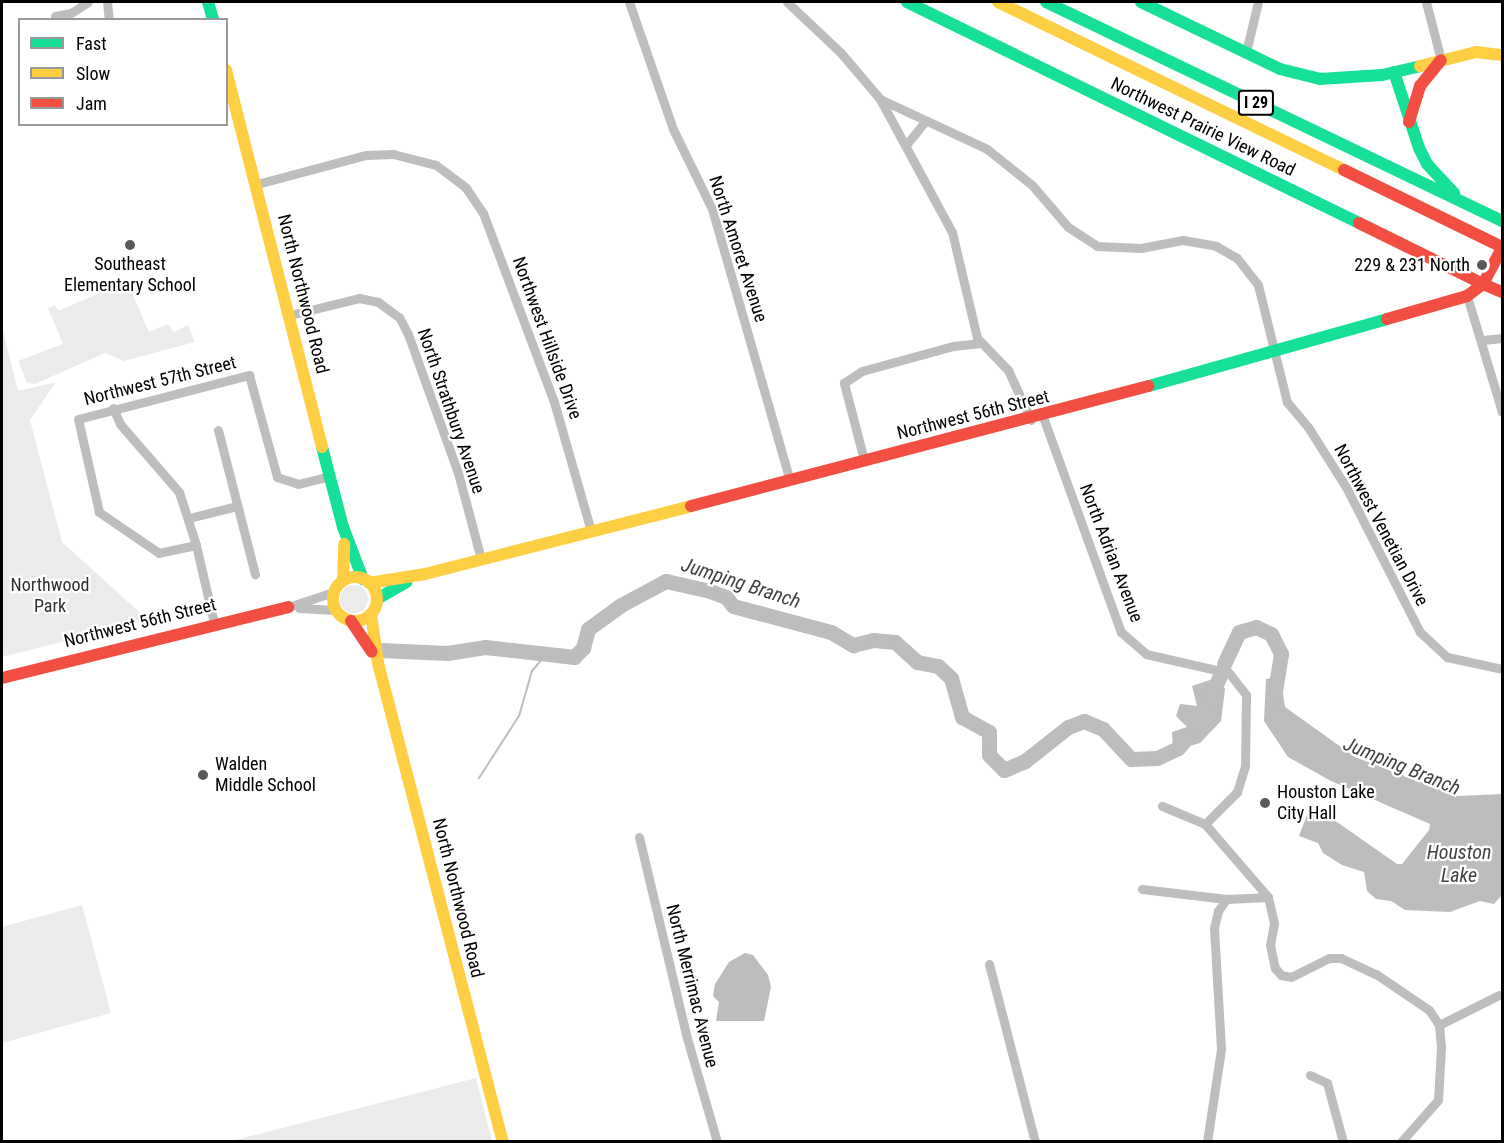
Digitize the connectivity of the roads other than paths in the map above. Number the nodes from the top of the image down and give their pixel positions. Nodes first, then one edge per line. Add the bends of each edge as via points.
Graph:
1 (88, 2) edge
2 (107, 2) edge
3 (208, 2) edge
4 (629, 2) edge
5 (787, 2) edge
6 (907, 2) edge
7 (998, 2) edge
8 (1046, 2) edge
9 (1141, 2) edge
10 (1258, 2) edge
11 (1426, 2) edge
12 (1159, 6) edge
13 (55, 16) dead end
14 (109, 18) edge
15 (212, 18) edge
16 (1246, 52) junction
17 (1503, 55) edge
18 (1441, 60) junction
19 (1394, 72) junction
20 (228, 77) edge
21 (880, 99) junction
22 (924, 123) junction
23 (1409, 123) junction
24 (906, 146) junction
25 (257, 184) junction
26 (1466, 204) junction
27 (1497, 218) edge
28 (1503, 248) edge
29 (1483, 284) junction
30 (1503, 292) edge
31 (1467, 296) junction
32 (290, 315) junction
33 (1503, 339) edge
34 (1483, 340) junction
35 (981, 343) junction
36 (1272, 351) junction
37 (113, 408) junction
38 (1503, 412) edge
39 (1037, 418) junction
40 (218, 430) dead end
41 (864, 460) junction
42 (330, 476) junction
43 (789, 478) junction
44 (237, 506) junction
45 (189, 518) junction
46 (343, 527) junction
47 (591, 531) junction
48 (196, 545) junction
49 (481, 559) junction
50 (255, 573) dead end
51 (425, 574) junction
52 (343, 580) junction
53 (366, 581) junction
54 (334, 592) junction
55 (377, 599) junction
56 (288, 608) junction
57 (336, 610) junction
58 (371, 614) junction
59 (351, 621) junction
60 (214, 623) junction
61 (378, 663) junction
62 (1503, 669) edge
63 (2, 678) edge
64 (1162, 806) dead end
65 (1205, 824) junction
66 (639, 837) dead end
67 (1142, 889) dead end
68 (1268, 897) junction
69 (1226, 899) junction
70 (989, 964) dead end
71 (1499, 996) dead end
72 (1438, 1025) junction
73 (1310, 1075) dead end
74 (503, 1142) edge
75 (717, 1142) edge
76 (1035, 1142) edge
77 (1207, 1142) edge
78 (1343, 1142) edge
79 (1401, 1142) edge

1 - 13 street via 71,13
2 - 14 street
3 - 15 main road
4 - 43 street, North Amoret Avenue via 673,129 712,209
5 - 21 street, North Adrian Avenue via 841,53
6 - 29 main road, Northwest Prairie View Road
7 - 28 main road, I 29
8 - 26 main road, I 29
9 - 12 main road
10 - 16 street
11 - 18 street
12 - 16 main road
16 - 19 main road via 1280,69 1320,79 1355,80
17 - 18 main road via 1476,52
18 - 19 main road
18 - 23 main road via 1420,86
19 - 23 main road
20 - 25 main road, North Northwood Road
21 - 22 street, Northwest Venetian Drive
21 - 24 street, North Adrian Avenue
22 - 24 street
22 - 36 street, Northwest Venetian Drive via 965,137 1003,160 1045,197 1068,227 1097,246 1141,248 1183,240 1216,246 1237,258 1258,285
23 - 26 main road via 1427,164
24 - 35 street, North Adrian Avenue via 952,232 975,333
25 - 32 main road, North Northwood Road
25 - 47 street, Northwest Hillside Drive via 378,154 408,156 444,170 466,188 483,213 573,457
26 - 27 main road, I 29
28 - 29 main road, Northwest 56th Street
29 - 30 main road, Northwest Prairie View Road
29 - 31 main road, Northwest 56th Street
31 - 34 street
31 - 36 main road, Northwest 56th Street
32 - 42 main road, North Northwood Road
32 - 49 street, North Strathbury Avenue via 359,298 378,302 399,317 458,473
33 - 34 street
34 - 38 street
35 - 39 street, North Adrian Avenue via 1012,376
35 - 41 street via 953,346 862,371 844,383
36 - 39 main road, Northwest 56th Street
36 - 62 street, Northwest Venetian Drive via 1287,402 1346,487 1420,632 1447,657
37 - 42 street, Northwest 57th Street via 249,375 277,477 298,484
37 - 45 street via 120,424 179,492
37 - 48 street, Northwest 57th Street via 78,419 99,512 159,553
39 - 41 main road, Northwest 56th Street
39 - 65 street, North Adrian Avenue via 1121,632 1146,654 1229,673 1246,696 1245,766 1234,797
40 - 44 street
41 - 43 main road, Northwest 56th Street
42 - 46 main road, North Northwood Road
43 - 47 main road, Northwest 56th Street
44 - 45 street
44 - 50 street
45 - 48 street
46 - 52 main road, North Northwood Road
46 - 53 main road, North Northwood Road
47 - 49 main road, Northwest 56th Street
48 - 60 street
49 - 51 main road, Northwest 56th Street
51 - 53 main road, Northwest 56th Street
51 - 55 main road, Northwest 56th Street
52 - 53 main road
52 - 54 main road
53 - 55 main road
54 - 56 street, Northwest 56th Street
54 - 57 main road
55 - 58 main road
56 - 57 street, Northwest 56th Street
56 - 60 main road, Northwest 56th Street
57 - 59 main road
58 - 59 main road
58 - 61 main road, North Northwood Road
59 - 61 main road, North Northwood Road
60 - 63 main road, Northwest 56th Street
61 - 74 main road, North Northwood Road
64 - 65 street
65 - 68 street
66 - 75 street, North Merrimac Avenue via 687,1038
67 - 69 street
68 - 69 street
68 - 72 street via 1274,923 1270,945 1275,968 1281,975 1292,977 1329,958 1341,958 1406,994 1429,1010
69 - 77 street via 1214,928 1221,1049
70 - 76 street
71 - 72 street
72 - 79 street via 1438,1100
73 - 78 street via 1326,1083

